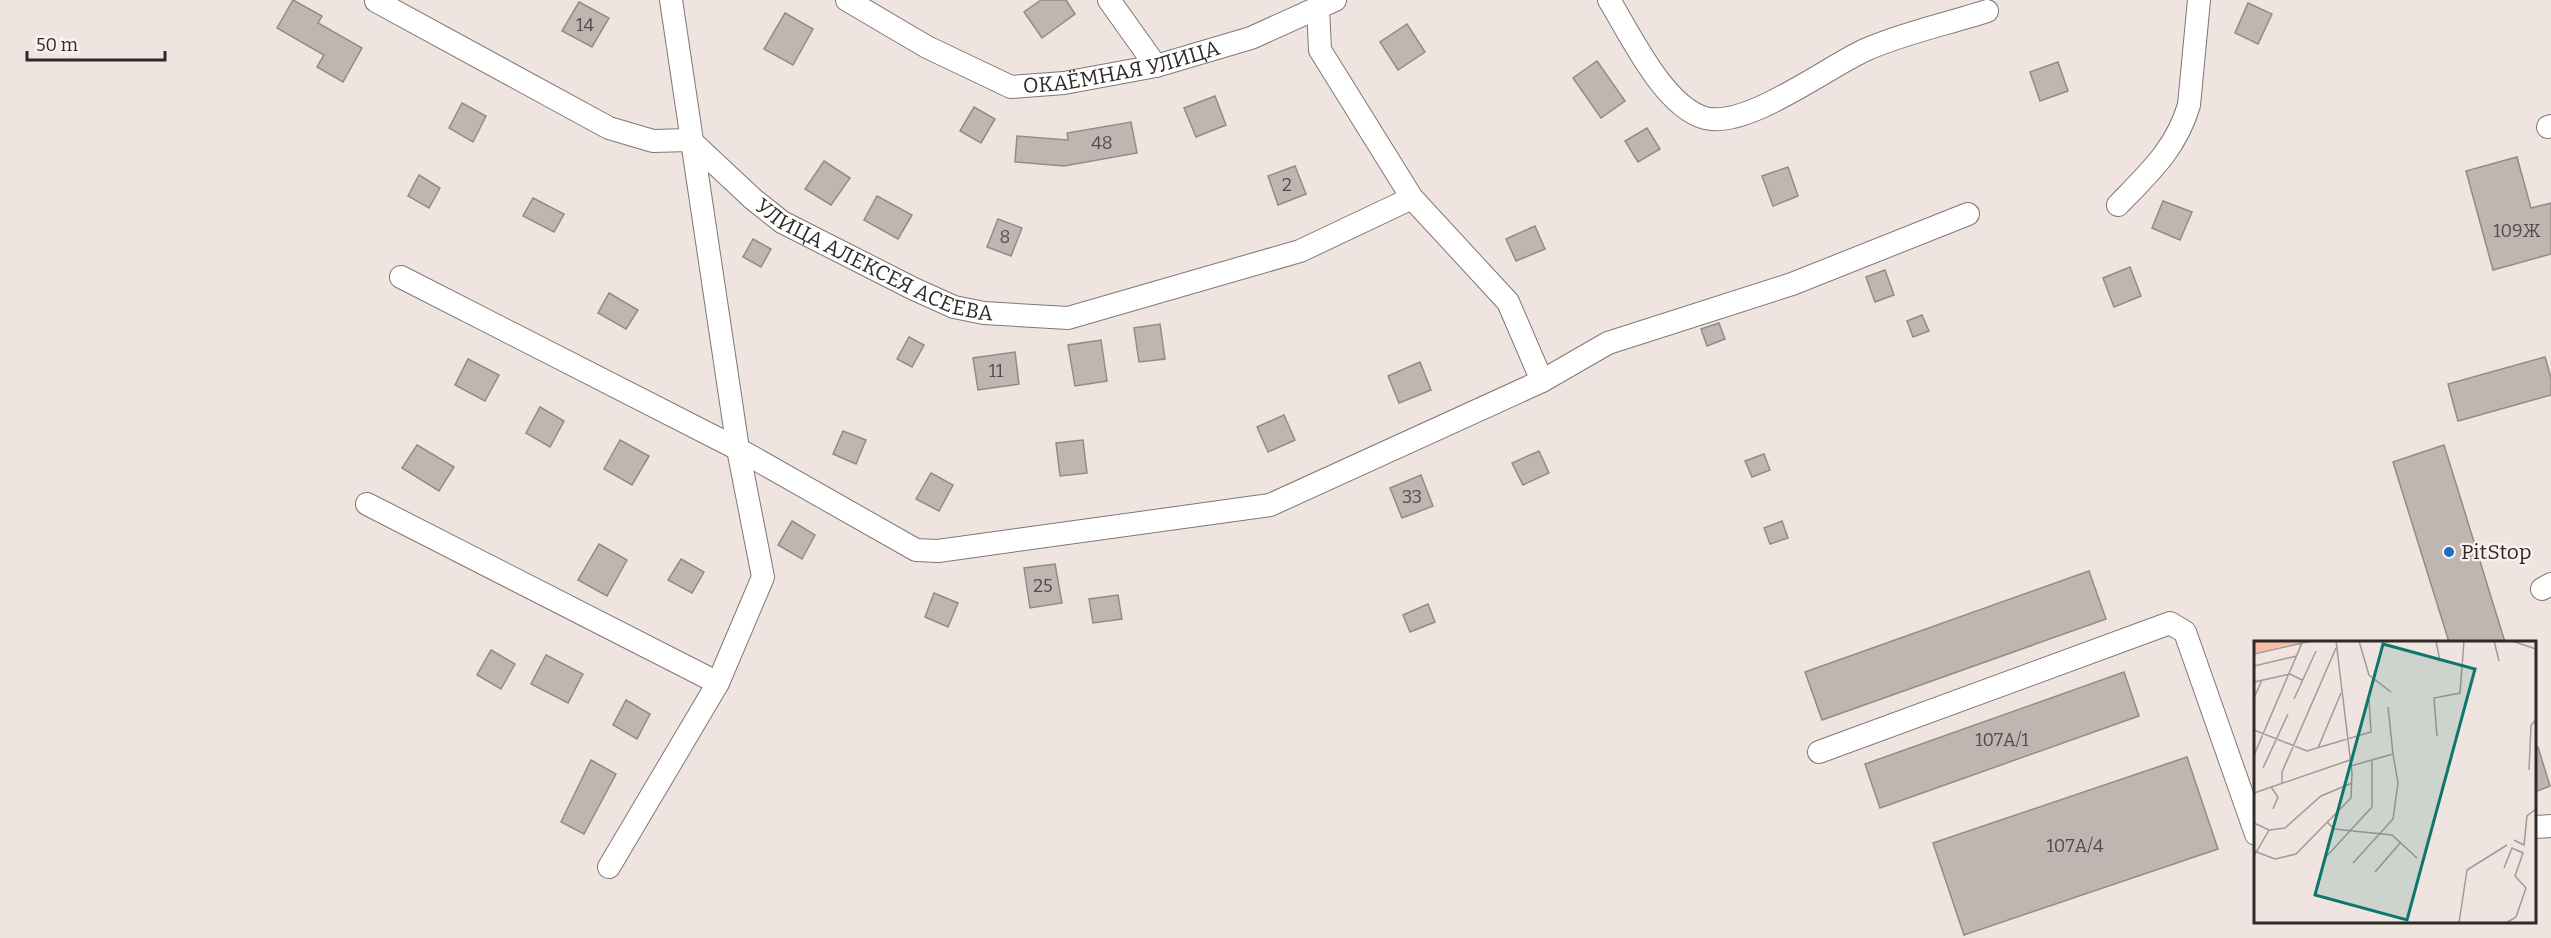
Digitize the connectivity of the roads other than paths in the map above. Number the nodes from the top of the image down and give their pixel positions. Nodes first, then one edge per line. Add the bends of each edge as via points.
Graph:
1 (671, 0) edge
2 (847, 0) edge
3 (1109, 0) edge
4 (1609, 0) edge
5 (2199, 0) edge
6 (376, 1) edge
7 (1326, 4) edge
8 (1987, 11) dead end
9 (1156, 66) junction
10 (690, 140) junction
11 (1412, 198) junction
12 (2118, 205) dead end
13 (1968, 214) dead end
14 (400, 277) dead end
15 (1542, 381) junction
16 (738, 449) junction
17 (367, 504) dead end
18 (718, 683) junction
19 (1819, 752) dead end
20 (2551, 826) edge
21 (2536, 827) edge
22 (2254, 828) edge
23 (609, 867) dead end

1 - 10 street
2 - 9 street, ОКАЁМНАЯ УЛИЦА via 927,47 1011,87
3 - 9 street
4 - 8 street via 1663,87 1690,111 1705,118 1729,119 1760,107 1866,50
5 - 12 street via 2189,105 2184,120 2164,159
6 - 10 street via 609,128 654,141
7 - 9 street, ОКАЁМНАЯ УЛИЦА via 1251,38
7 - 11 street via 1320,50
10 - 11 street, УЛИЦА АЛЕКСЕЯ АСЕЕВА via 782,222 914,289 954,307 984,313 1068,318 1300,251
10 - 16 street
11 - 15 street via 1508,302
13 - 15 street via 1792,284 1608,343
14 - 16 street
15 - 16 street via 1270,505 938,551 916,550
16 - 18 street via 763,577
17 - 18 street
18 - 23 street
19 - 22 street via 2170,623 2185,632
20 - 21 street

